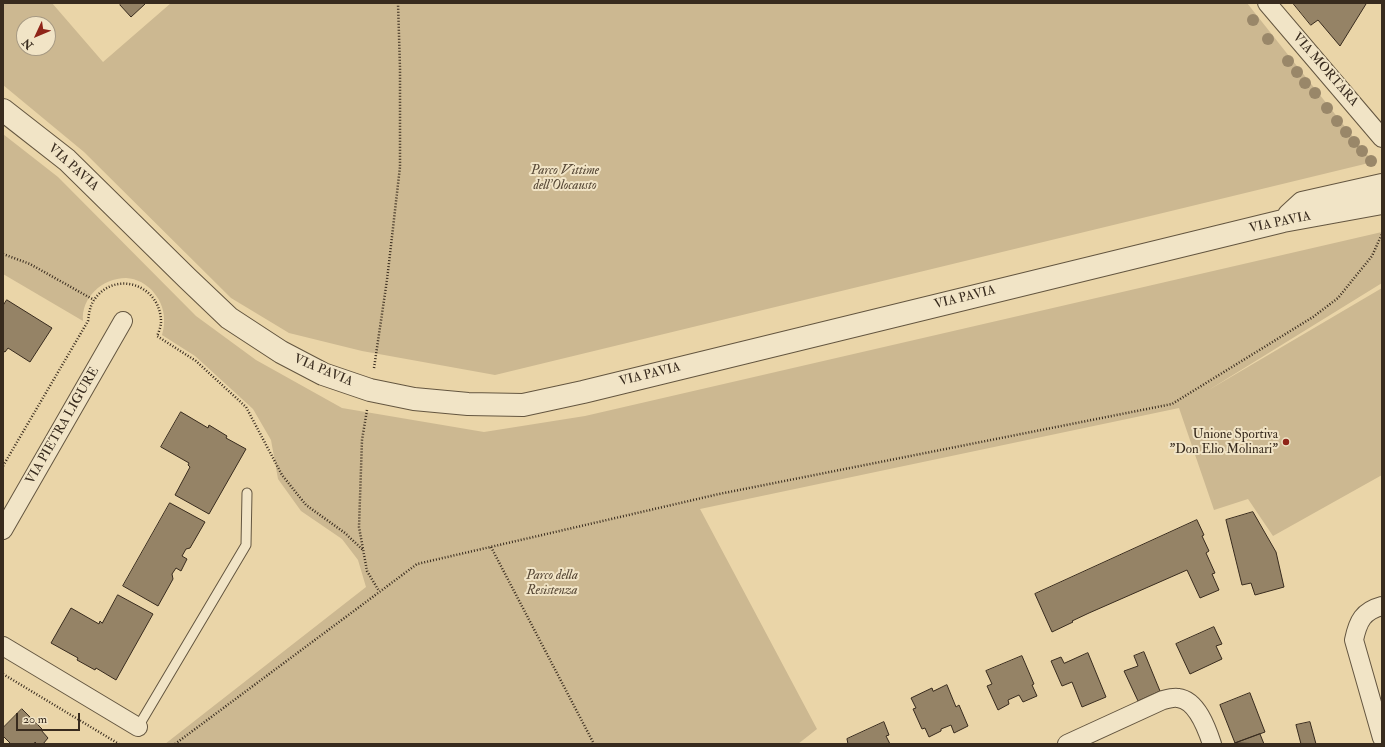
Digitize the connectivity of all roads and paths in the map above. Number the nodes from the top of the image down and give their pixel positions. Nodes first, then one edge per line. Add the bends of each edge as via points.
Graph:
1 (398, 3) edge
2 (1267, 3) edge
3 (3, 110) edge
4 (1382, 138) edge
5 (1382, 184) edge
6 (1382, 204) edge
7 (1283, 221) junction
8 (1382, 234) edge
9 (3, 254) edge
10 (94, 300) junction
11 (123, 321) dead end
12 (370, 390) junction
13 (3, 466) edge
14 (247, 493) dead end
15 (3, 530) edge
16 (490, 547) junction
17 (363, 550) junction
18 (379, 591) junction
19 (1382, 606) edge
20 (3, 646) edge
21 (3, 674) edge
22 (138, 727) joint
23 (1382, 738) edge
24 (119, 744) edge
25 (175, 744) edge
26 (594, 744) edge
27 (1067, 744) edge
28 (1212, 744) edge

1 - 12 path via 400,167 387,280
2 - 4 street, VIA MORTARA
3 - 12 street, VIA PAVIA via 67,160 229,318 281,352 323,374
5 - 7 street via 1302,202
6 - 7 street, VIA PAVIA
7 - 12 street, VIA PAVIA via 583,392 523,404 414,399
8 - 16 path via 1372,256 1338,298 1313,317 1172,404 719,494
9 - 10 path via 30,264
10 - 13 path via 88,320
10 - 17 path via 103,290 116,284 130,283 143,288 154,297 160,309 162,323 157,336 196,361 246,406 282,475 306,505 345,533
11 - 15 street, VIA PIETRA LIGURE
12 - 17 path via 362,440 359,527
14 - 22 lane via 246,545
16 - 18 path via 417,564
16 - 26 path
17 - 18 path via 367,571
18 - 25 path
19 - 23 street via 1373,608 1363,616 1357,626 1354,640
20 - 22 street
21 - 24 path
27 - 28 street via 1163,700 1178,698 1189,702 1199,713

